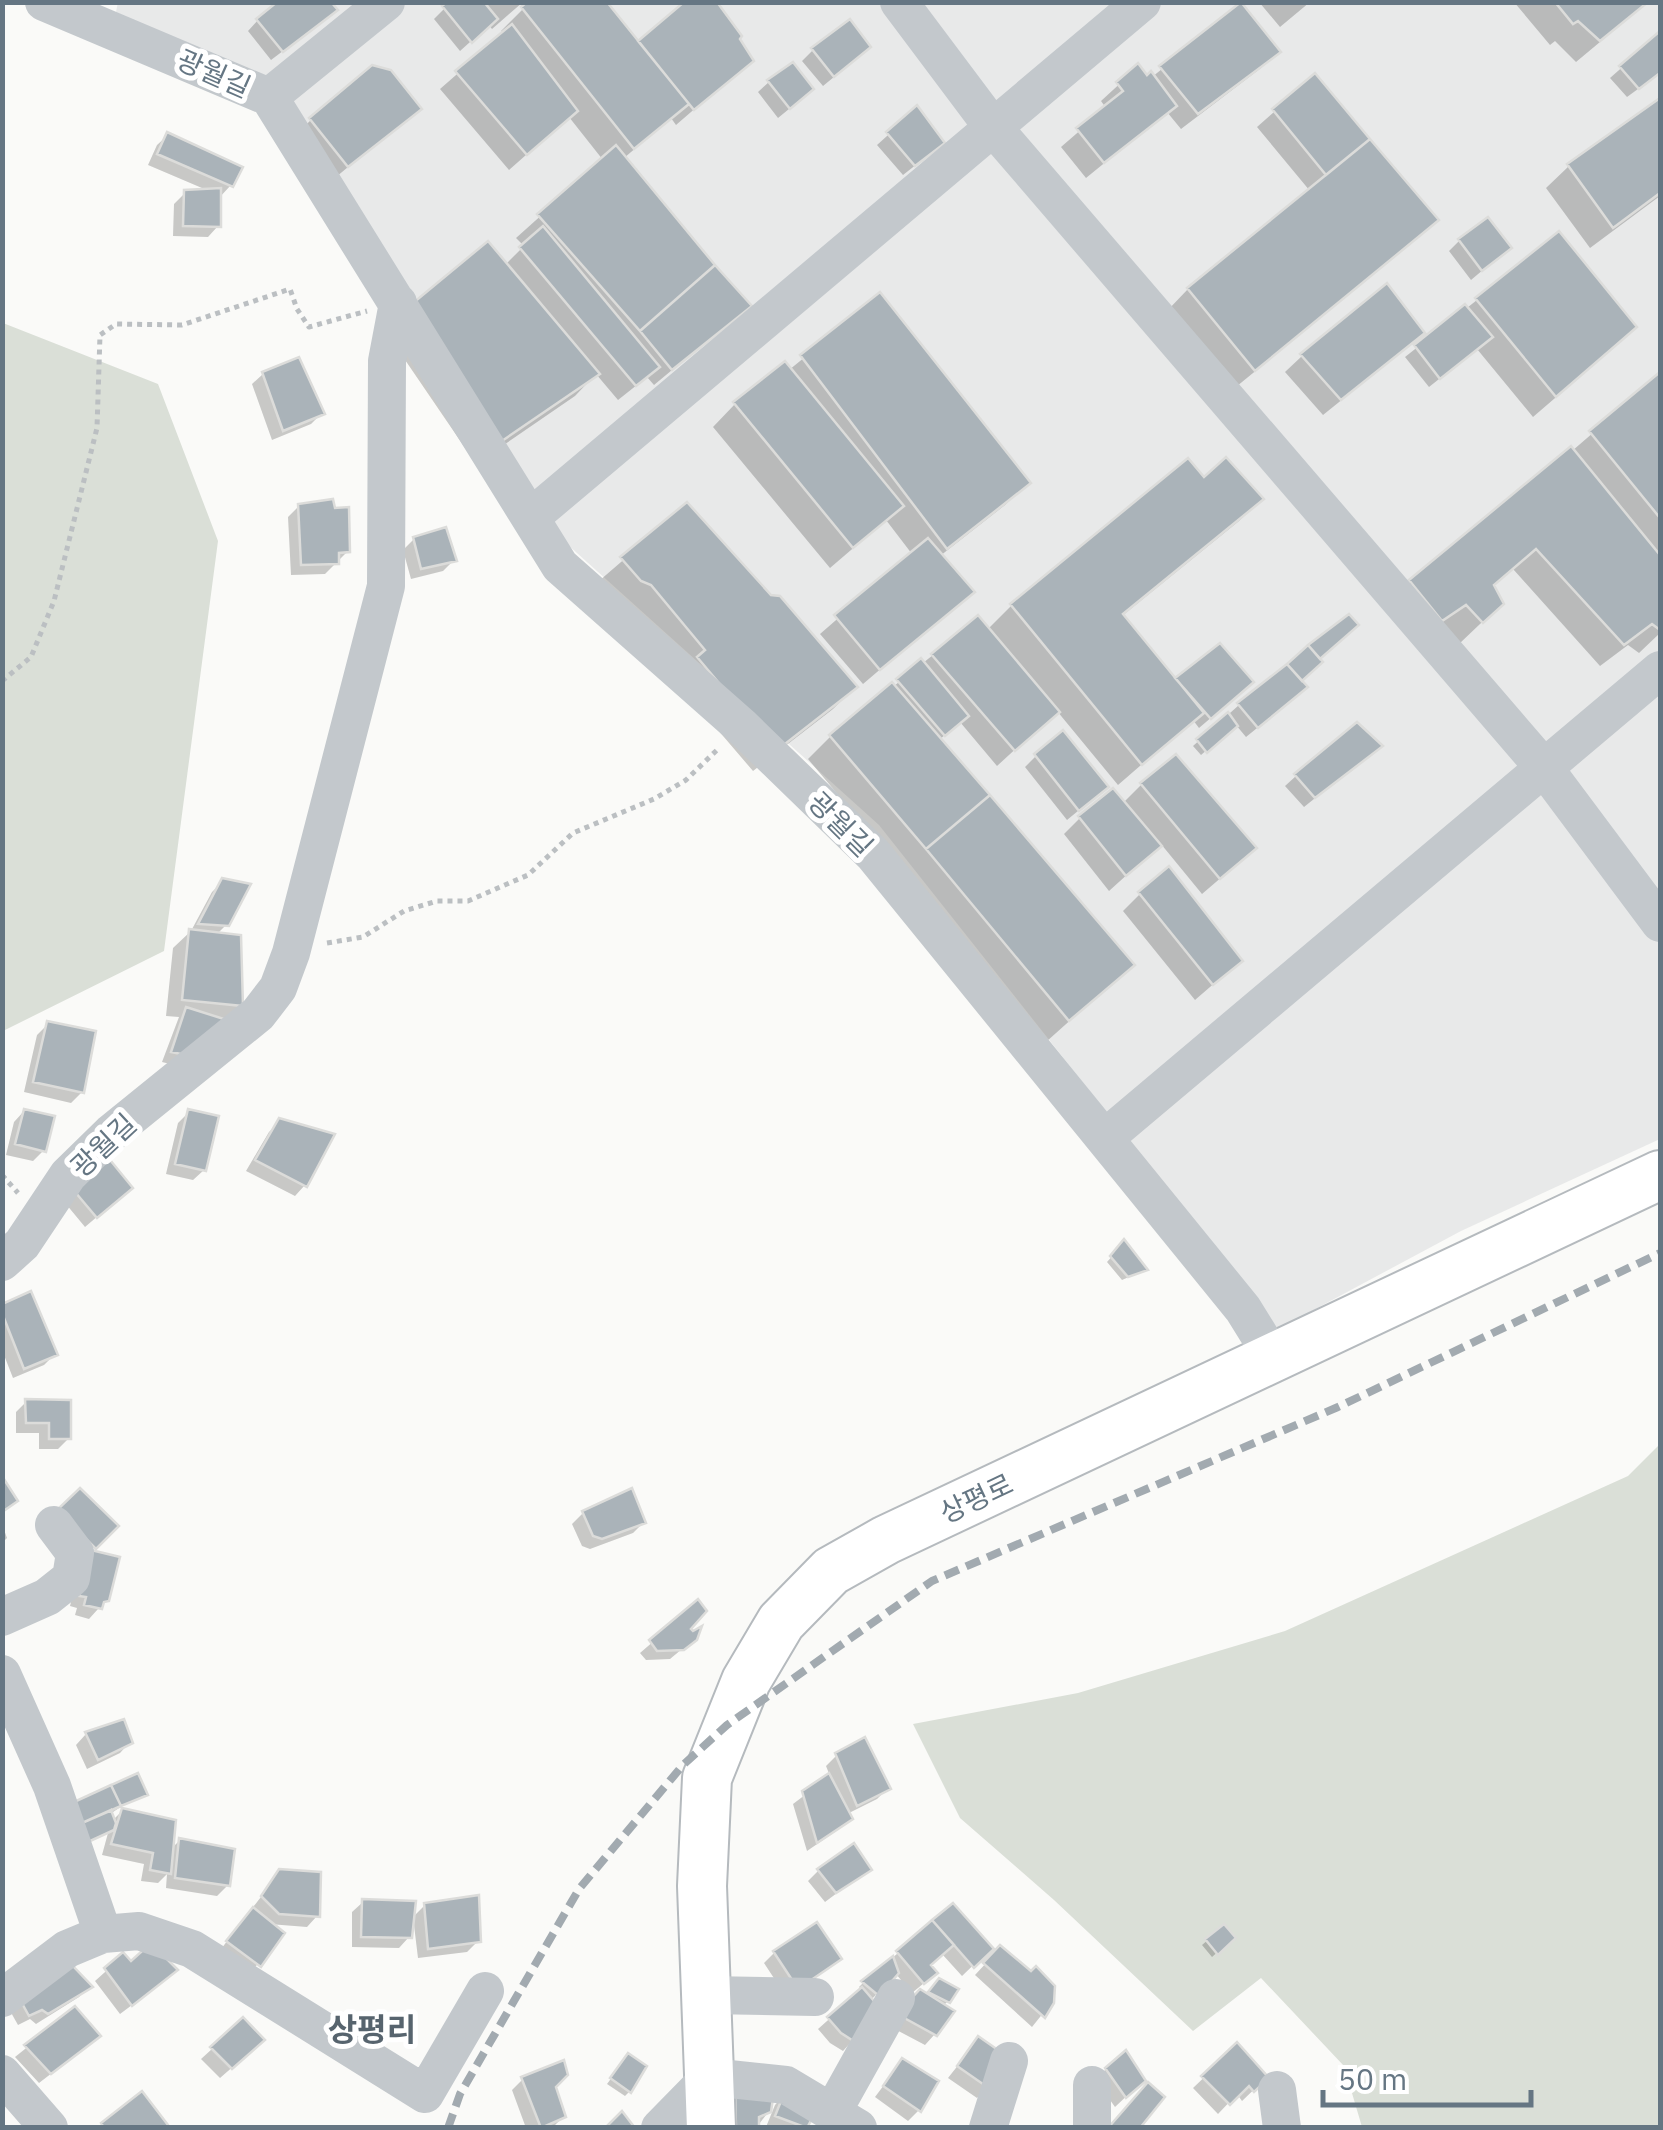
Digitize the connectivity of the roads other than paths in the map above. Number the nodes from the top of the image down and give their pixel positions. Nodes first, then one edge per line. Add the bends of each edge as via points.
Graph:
1 (44, 2) edge
2 (386, 2) edge
3 (899, 2) edge
4 (1142, 2) edge
5 (108, 14) edge
6 (269, 97) junction
7 (992, 126) junction
8 (398, 304) junction
9 (530, 517) junction
10 (1660, 670) edge
11 (1545, 769) junction
12 (1660, 924) edge
13 (1106, 1137) junction
14 (1660, 1175) edge
15 (2, 1262) edge
16 (1274, 1360) junction
17 (54, 1525) dead end
18 (2, 1617) edge
19 (2, 1674) edge
20 (102, 1934) junction
21 (485, 1991) dead end
22 (707, 1995) junction
23 (815, 1997) dead end
24 (2, 1998) edge
25 (896, 1998) dead end
26 (1009, 2061) dead end
27 (2, 2074) edge
28 (710, 2076) junction
29 (1092, 2086) dead end
30 (1277, 2090) dead end
31 (846, 2119) edge
32 (50, 2128) edge
33 (660, 2128) edge
34 (711, 2128) edge
35 (988, 2128) edge
36 (1092, 2128) edge
37 (1282, 2128) edge

1 - 5 street, 광월길
2 - 6 street
3 - 7 street
4 - 7 street
5 - 6 street, 광월길
6 - 8 street, 광월길
7 - 9 street
7 - 11 street
8 - 9 street, 광월길
8 - 15 street, 광월길 via 387,360 386,586 278,988 258,1014 68,1175 22,1244
9 - 13 street, 광월길 via 560,566 873,854
10 - 11 street
11 - 12 street
11 - 13 street
13 - 16 street, 광월길 via 1242,1309
14 - 16 main road, 상평로
16 - 22 main road, 상평로 via 886,1540 831,1571 781,1622 746,1681 708,1778 702,1886
17 - 18 street via 75,1554 71,1578
19 - 20 street via 52,1786
20 - 21 street via 139,1930 192,1949 425,2094
20 - 24 street via 67,1949
22 - 23 street
22 - 28 main road, 상평로
25 - 31 street
26 - 35 street
27 - 32 street
28 - 31 street via 786,2085
28 - 33 street
28 - 34 main road, 상평로
29 - 36 street
30 - 37 street

